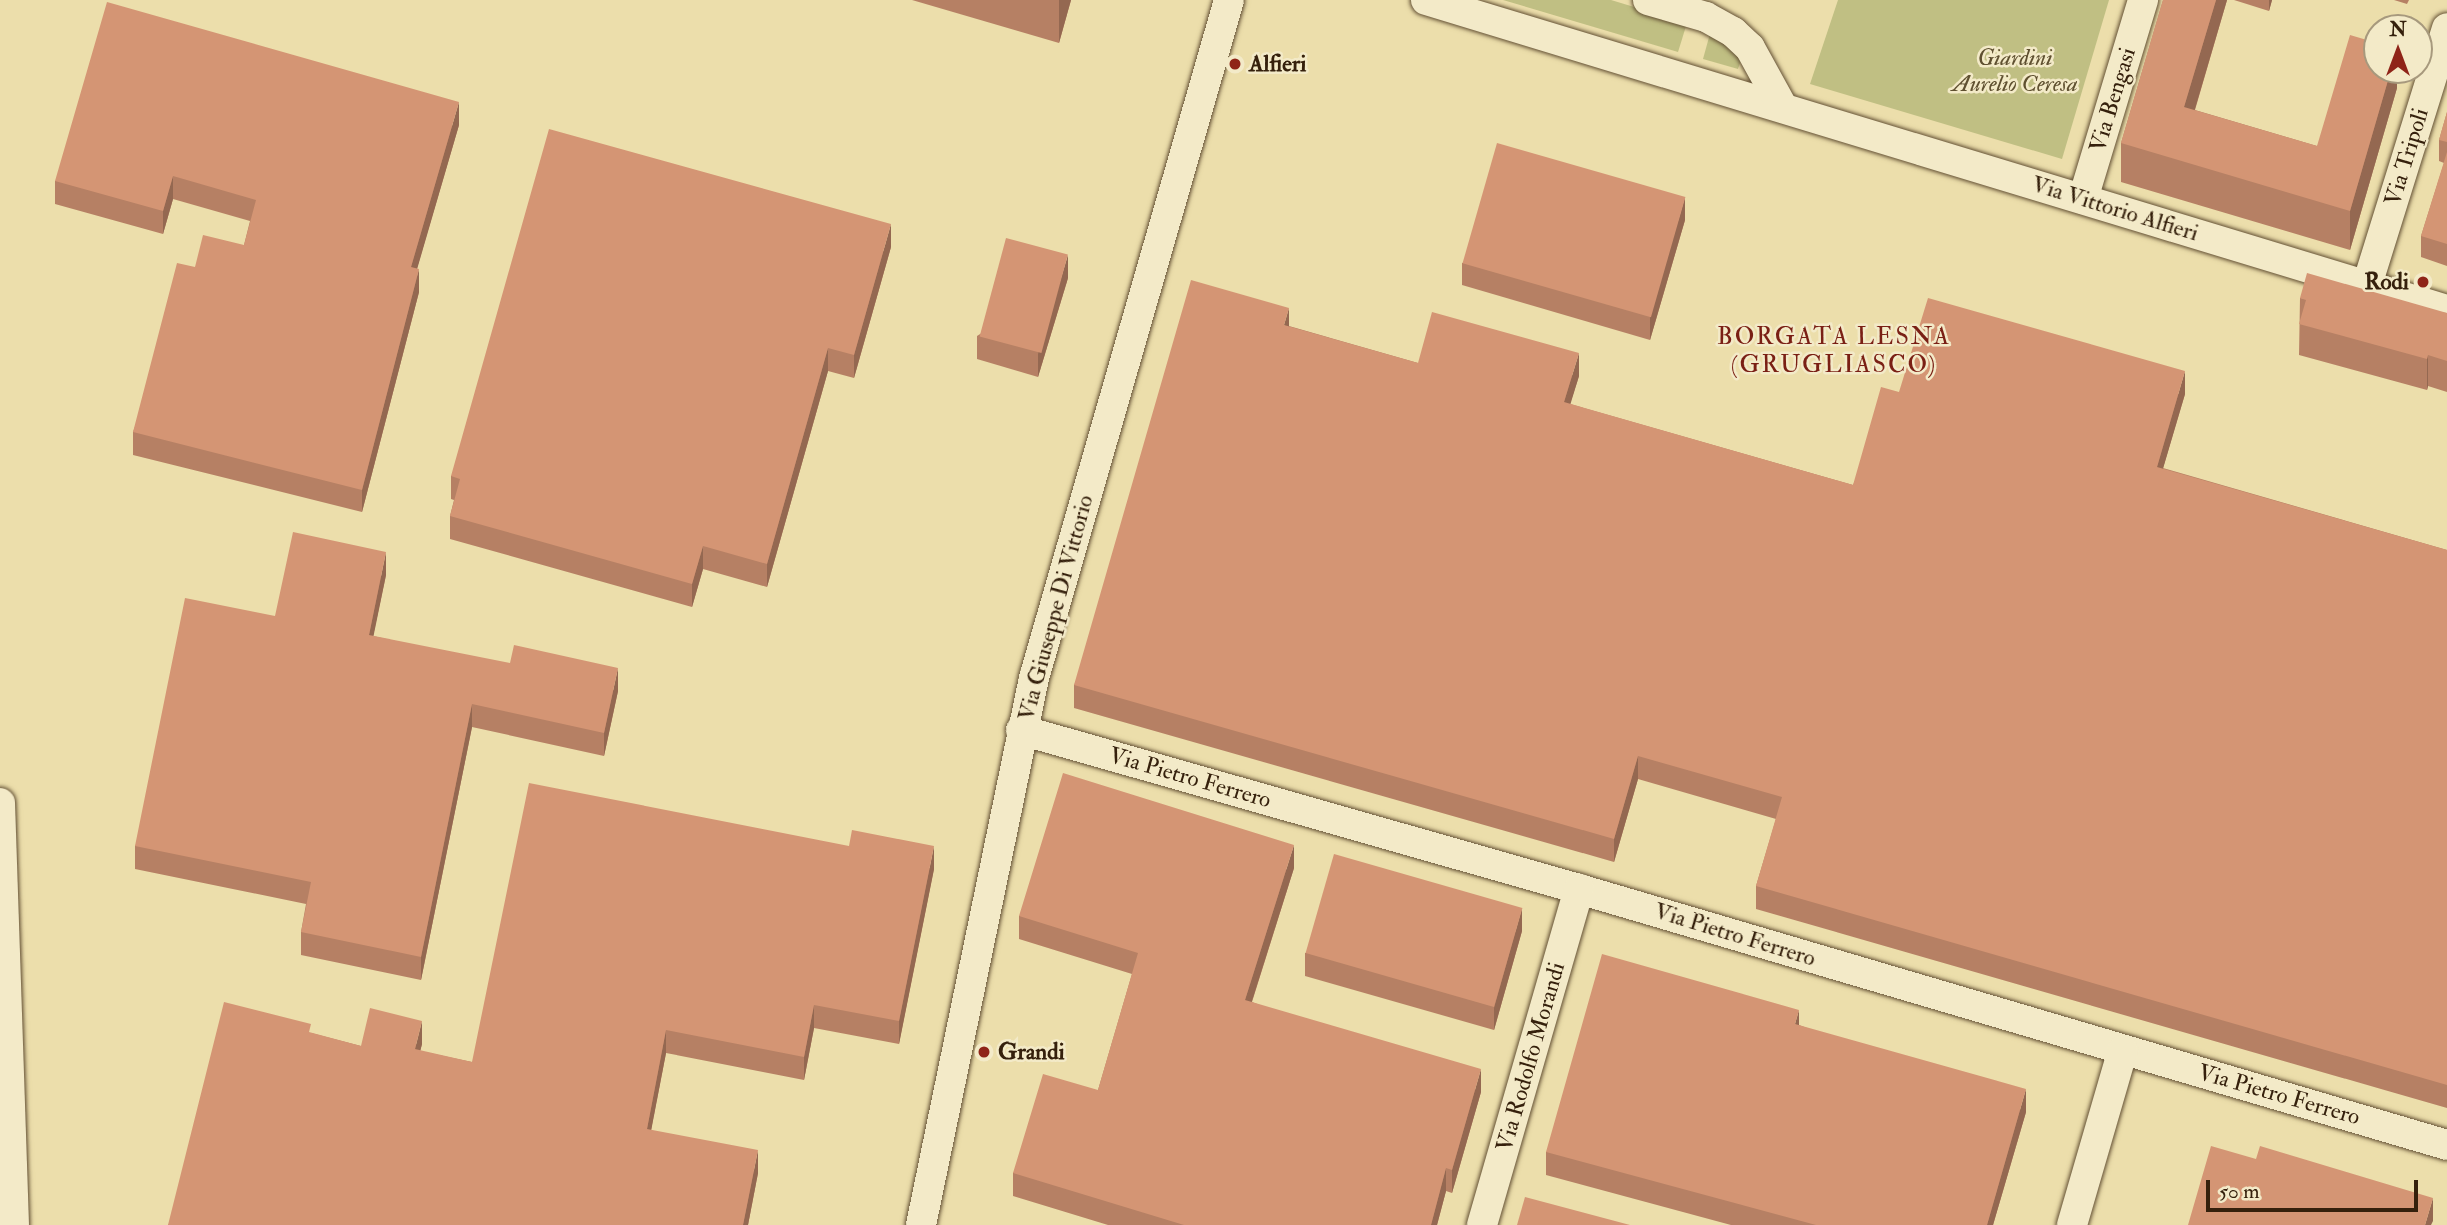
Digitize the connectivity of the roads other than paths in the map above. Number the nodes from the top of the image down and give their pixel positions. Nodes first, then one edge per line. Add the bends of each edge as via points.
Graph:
1 (1229, 0) edge
2 (1426, 0) edge
3 (1648, 0) edge
4 (2143, 0) edge
5 (2447, 28) edge
6 (1783, 108) junction
7 (2083, 199) junction
8 (2367, 285) junction
9 (2447, 310) edge
10 (1021, 730) junction
11 (0, 803) edge
12 (1579, 889) junction
13 (2123, 1050) junction
14 (2447, 1145) edge
15 (6, 1178) edge
16 (14, 1225) edge
17 (921, 1225) edge
18 (1482, 1225) edge
19 (2072, 1225) edge

1 - 10 street, Via Giuseppe Di Vittorio
2 - 6 street, Via Vittorio Alfieri
3 - 6 street via 1706,18 1733,32 1751,48
4 - 7 street, Via Bengasi
5 - 8 street, Via Tripoli
6 - 7 street, Via Vittorio Alfieri
7 - 8 street, Via Vittorio Alfieri
8 - 9 street, Via Vittorio Alfieri
10 - 12 street, Via Pietro Ferrero
10 - 17 street, Via Giuseppe Di Vittorio
11 - 15 street
12 - 13 street, Via Pietro Ferrero
12 - 18 street, Via Rodolfo Morandi
13 - 14 street, Via Pietro Ferrero
13 - 19 street
15 - 16 street

